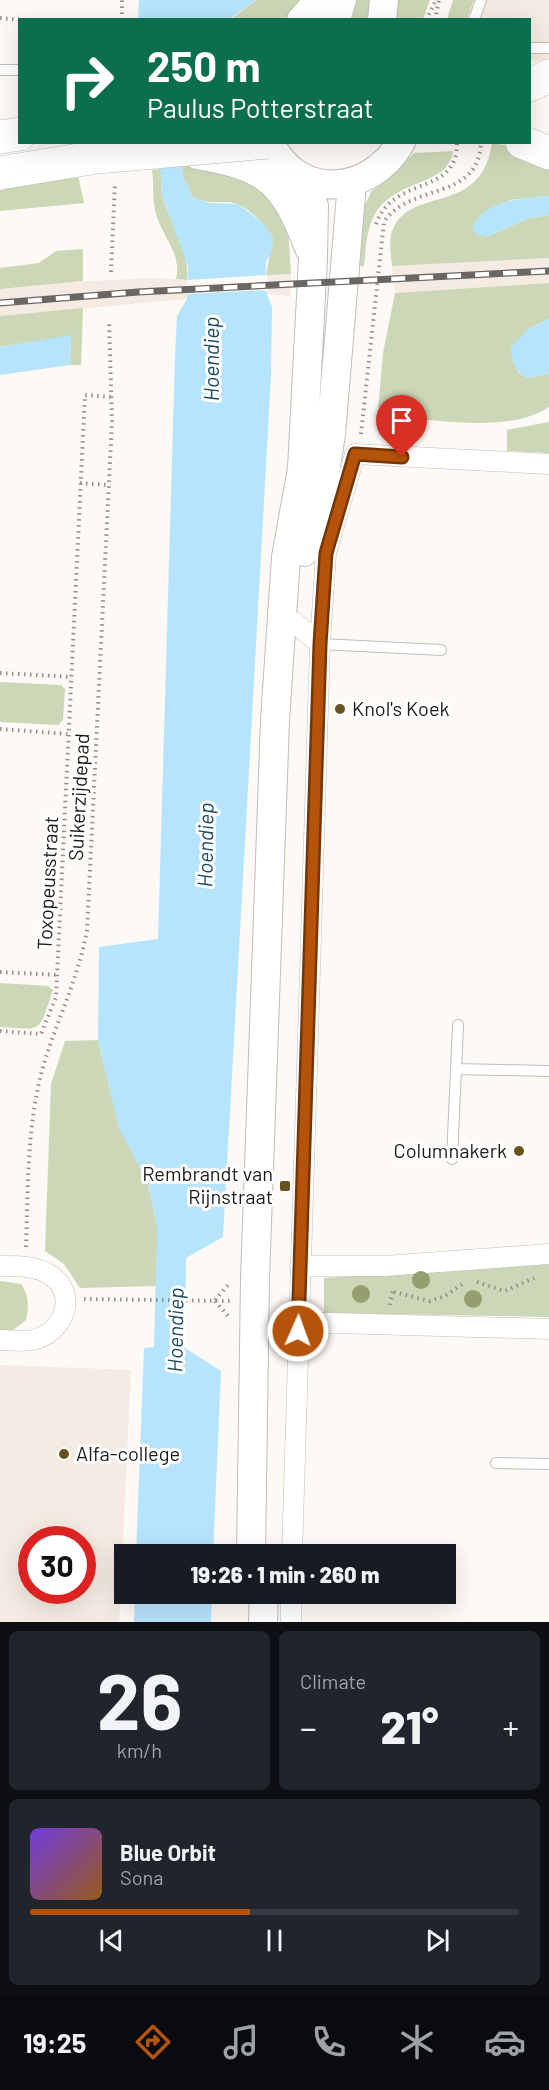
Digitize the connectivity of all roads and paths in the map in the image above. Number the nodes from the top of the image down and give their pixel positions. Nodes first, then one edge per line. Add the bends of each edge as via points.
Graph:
1 (122, 0) edge
2 (319, 0) edge
3 (342, 0) edge
4 (384, 0) edge
5 (437, 0) edge
6 (481, 0) edge
7 (0, 18) edge
8 (122, 18) edge
9 (302, 18) edge
10 (337, 18) edge
11 (382, 18) edge
12 (427, 18) edge
13 (435, 18) edge
14 (475, 18) edge
15 (18, 20) edge
16 (531, 48) edge
17 (549, 48) edge
18 (0, 70) edge
19 (18, 70) edge
20 (549, 76) edge
21 (531, 85) edge
22 (531, 96) edge
23 (549, 96) edge
24 (18, 129) edge
25 (0, 132) edge
26 (531, 132) edge
27 (549, 132) edge
28 (18, 134) edge
29 (0, 137) edge
30 (258, 144) edge
31 (263, 144) edge
32 (271, 144) edge
33 (399, 144) edge
34 (457, 144) edge
35 (481, 144) edge
36 (527, 144) edge
37 (549, 153) edge
38 (188, 154) junction
39 (0, 173) edge
40 (303, 178) junction
41 (0, 179) edge
42 (115, 182) dead end
43 (351, 183) junction
44 (373, 232) dead end
45 (313, 258) junction
46 (111, 272) dead end
47 (109, 321) dead end
48 (112, 397) junction
49 (355, 454) junction
50 (549, 464) edge
51 (80, 483) junction
52 (108, 484) junction
53 (294, 622) junction
54 (320, 644) junction
55 (441, 650) dead end
56 (0, 673) edge
57 (72, 677) junction
58 (0, 729) edge
59 (69, 734) junction
60 (0, 972) edge
61 (58, 975) junction
62 (458, 1024) dead end
63 (0, 1032) edge
64 (456, 1068) junction
65 (549, 1071) edge
66 (452, 1159) dead end
67 (549, 1254) edge
68 (0, 1266) edge
69 (25, 1266) junction
70 (300, 1266) junction
71 (385, 1266) junction
72 (542, 1277) dead end
73 (394, 1292) junction
74 (66, 1301) junction
75 (215, 1301) dead end
76 (298, 1322) junction
77 (384, 1324) junction
78 (549, 1329) edge
79 (0, 1340) edge
80 (496, 1462) dead end
81 (549, 1464) edge
82 (251, 1544) edge
83 (266, 1544) edge
84 (292, 1544) edge
85 (250, 1604) edge
86 (264, 1604) edge
87 (291, 1604) edge
88 (249, 1622) edge
89 (263, 1622) edge
90 (291, 1622) edge

1 - 8 path
2 - 9 main road
3 - 10 main road
4 - 11 main road
5 - 12 path
5 - 13 path
6 - 14 lane
7 - 15 path
16 - 17 lane
18 - 19 lane
20 - 21 highway
22 - 23 highway
24 - 25 main road
26 - 27 highway
28 - 29 highway
30 - 39 highway, bridge via 108,156
31 - 38 main road
32 - 40 main road via 290,169
33 - 43 main road via 381,168
34 - 44 path via 453,167 442,178 394,197 380,214
35 - 49 path via 481,157 467,178 407,201 392,210 384,222 363,428
36 - 37 highway
38 - 41 main road
38 - 45 main road via 232,161 257,170 277,186 290,202
40 - 43 main road via 335,185
40 - 45 main road via 314,206
42 - 46 path
43 - 53 main road via 331,434 321,499 298,576
45 - 82 main road via 302,469 286,557 275,720 255,1279
47 - 48 path, Suikerzijdepad
48 - 51 path, Toxopeusstraat via 85,395
48 - 52 path, Suikerzijdepad
49 - 50 street
49 - 54 street via 326,553
51 - 52 path
51 - 57 path, Toxopeusstraat
52 - 69 path, Suikerzijdepad via 87,930 75,983 39,1080 31,1125
53 - 54 street
53 - 83 main road via 282,894
54 - 55 lane
54 - 70 street
56 - 57 path
57 - 59 path, Toxopeusstraat
58 - 59 path
59 - 61 path, Toxopeusstraat
60 - 61 path, Toxopeusstraat
61 - 63 path via 56,997 41,1034
62 - 64 lane
64 - 65 lane
64 - 66 lane
67 - 71 street
68 - 69 street
69 - 74 street via 55,1278
70 - 71 street
70 - 76 street
71 - 73 path
72 - 73 path via 505,1291 485,1283 465,1283 430,1301
73 - 77 path
74 - 75 path via 107,1297
74 - 79 street via 62,1319 48,1334 32,1340
76 - 77 street
76 - 84 street
77 - 78 street
80 - 81 lane
85 - 88 main road
86 - 89 main road
87 - 90 street

